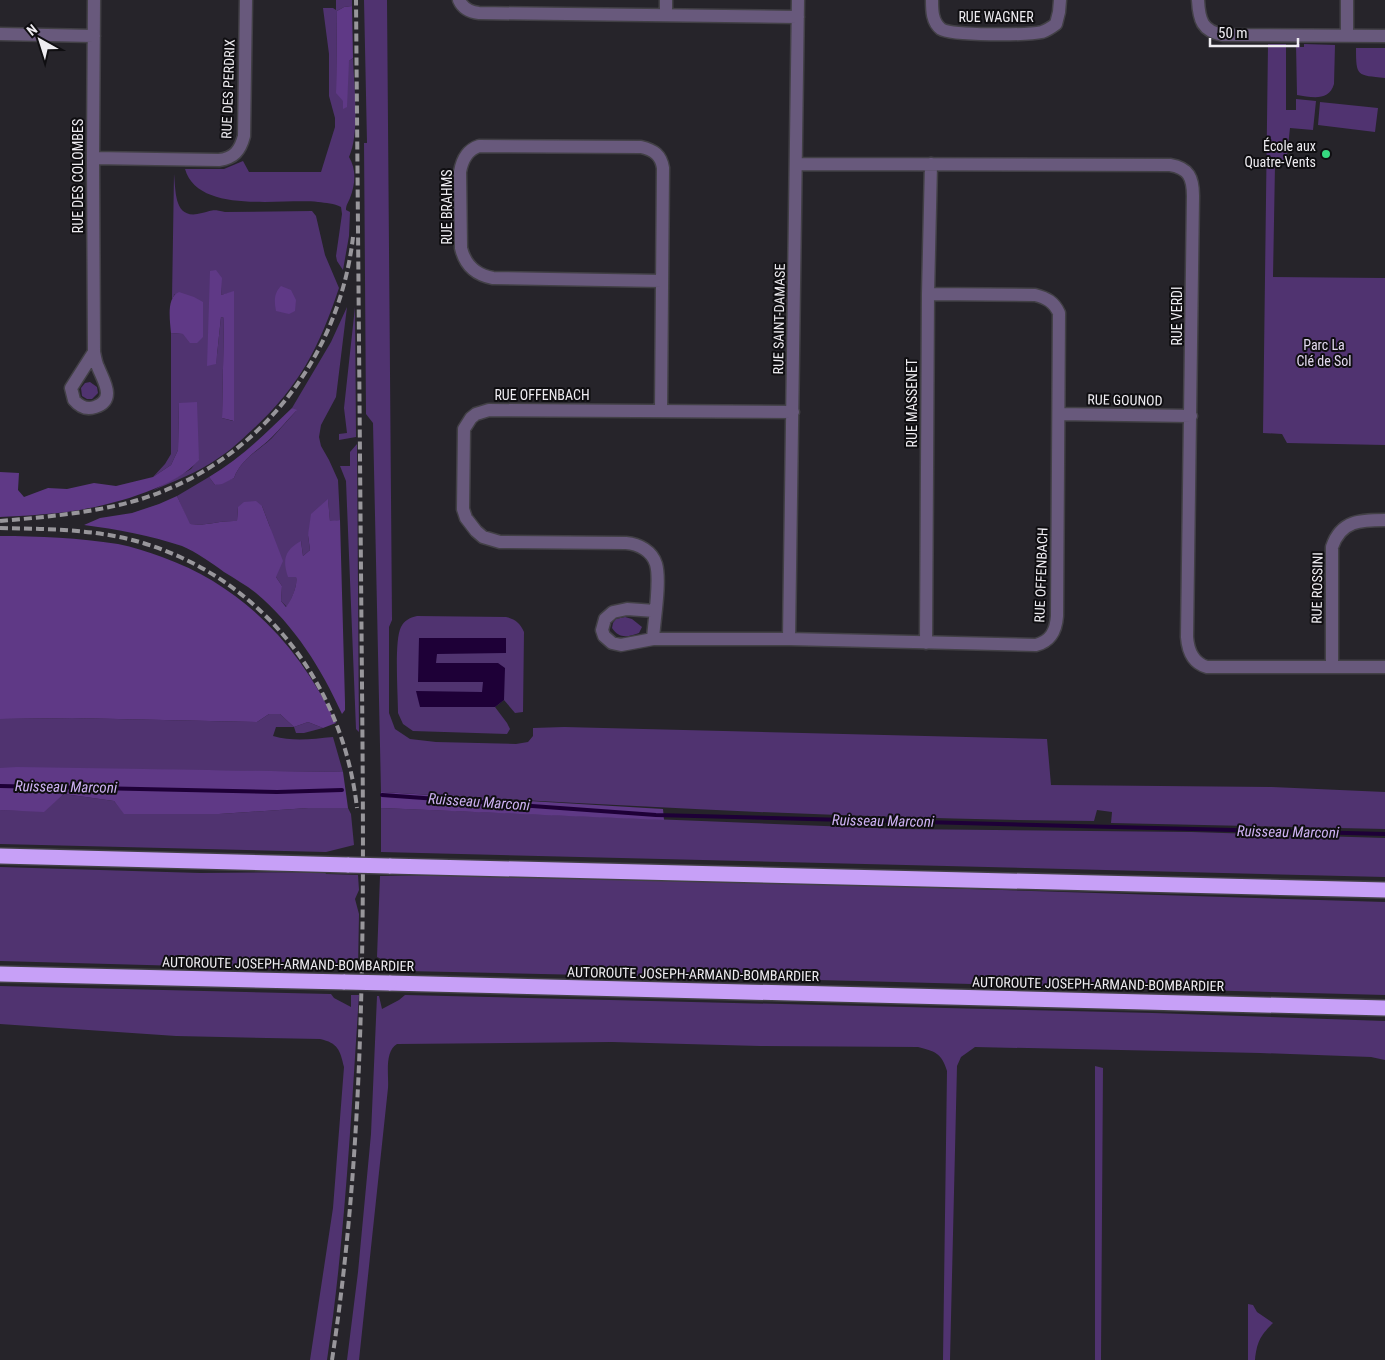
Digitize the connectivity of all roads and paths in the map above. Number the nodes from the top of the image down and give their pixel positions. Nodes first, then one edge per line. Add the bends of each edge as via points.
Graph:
1 (94, 0) edge
2 (246, 0) edge
3 (460, 0) edge
4 (666, 0) edge
5 (798, 0) edge
6 (932, 0) edge
7 (1060, 0) edge
8 (1198, 0) edge
9 (1347, 0) edge
10 (666, 15) junction
11 (798, 17) junction
12 (0, 34) edge
13 (1347, 35) junction
14 (94, 36) junction
15 (1385, 36) edge
16 (93, 158) junction
17 (796, 164) junction
18 (931, 164) junction
19 (662, 281) junction
20 (928, 294) junction
21 (94, 352) dead end
22 (661, 411) junction
23 (793, 412) junction
24 (1059, 414) junction
25 (1191, 416) junction
26 (1385, 520) edge
27 (655, 611) junction
28 (653, 639) junction
29 (790, 639) junction
30 (926, 643) junction
31 (1332, 666) junction
32 (1385, 667) edge
33 (0, 856) edge
34 (1385, 890) edge
35 (0, 974) edge
36 (1385, 1008) edge

1 - 14 street, RUE DES COLOMBES
2 - 16 street, RUE DES PERDRIX via 244,136 236,154 219,160
3 - 10 street via 468,10 479,13
4 - 10 street
5 - 11 street, RUE SAINT-DAMASE
6 - 7 street, RUE WAGNER via 933,18 941,28 959,33 1036,33 1056,24
8 - 13 street via 1200,18 1208,29 1223,35
9 - 13 street
10 - 11 street
11 - 17 street, RUE SAINT-DAMASE
12 - 14 street
13 - 15 street
14 - 16 street, RUE DES COLOMBES
16 - 21 street, RUE DES COLOMBES
17 - 18 street, RUE VERDI
17 - 23 street, RUE SAINT-DAMASE
18 - 20 street, RUE MASSENET
18 - 25 street, RUE VERDI via 1170,165 1184,170 1193,187
19 - 19 street, RUE BRAHMS via 663,168 662,161 651,149 479,146 466,154 460,172 461,248 463,257 476,272 493,278
19 - 22 street, RUE BRAHMS
20 - 24 street, RUE OFFENBACH via 1035,295 1052,301 1060,313
20 - 30 street, RUE MASSENET
22 - 23 street, RUE OFFENBACH
22 - 27 street, RUE OFFENBACH via 490,410 471,418 463,436 463,509 476,531 483,537 500,542 626,542 640,546 656,563
23 - 29 street, RUE SAINT-DAMASE
24 - 25 street, RUE GOUNOD
24 - 30 street, RUE OFFENBACH via 1054,631 1048,640 1036,645
25 - 31 street, RUE VERDI via 1188,649 1196,661 1208,667
26 - 31 street, RUE ROSSINI via 1352,523 1335,537 1332,547
27 - 28 street, RUE OFFENBACH
27 - 28 street, RUE OFFENBACH via 627,609 613,612 605,619 602,630 606,639 615,644
28 - 29 street, RUE OFFENBACH
29 - 30 street, RUE OFFENBACH
31 - 32 street, RUE VERDI
33 - 34 highway, bridge
35 - 36 highway, AUTOROUTE JOSEPH-ARMAND-BOMBARDIER, bridge

